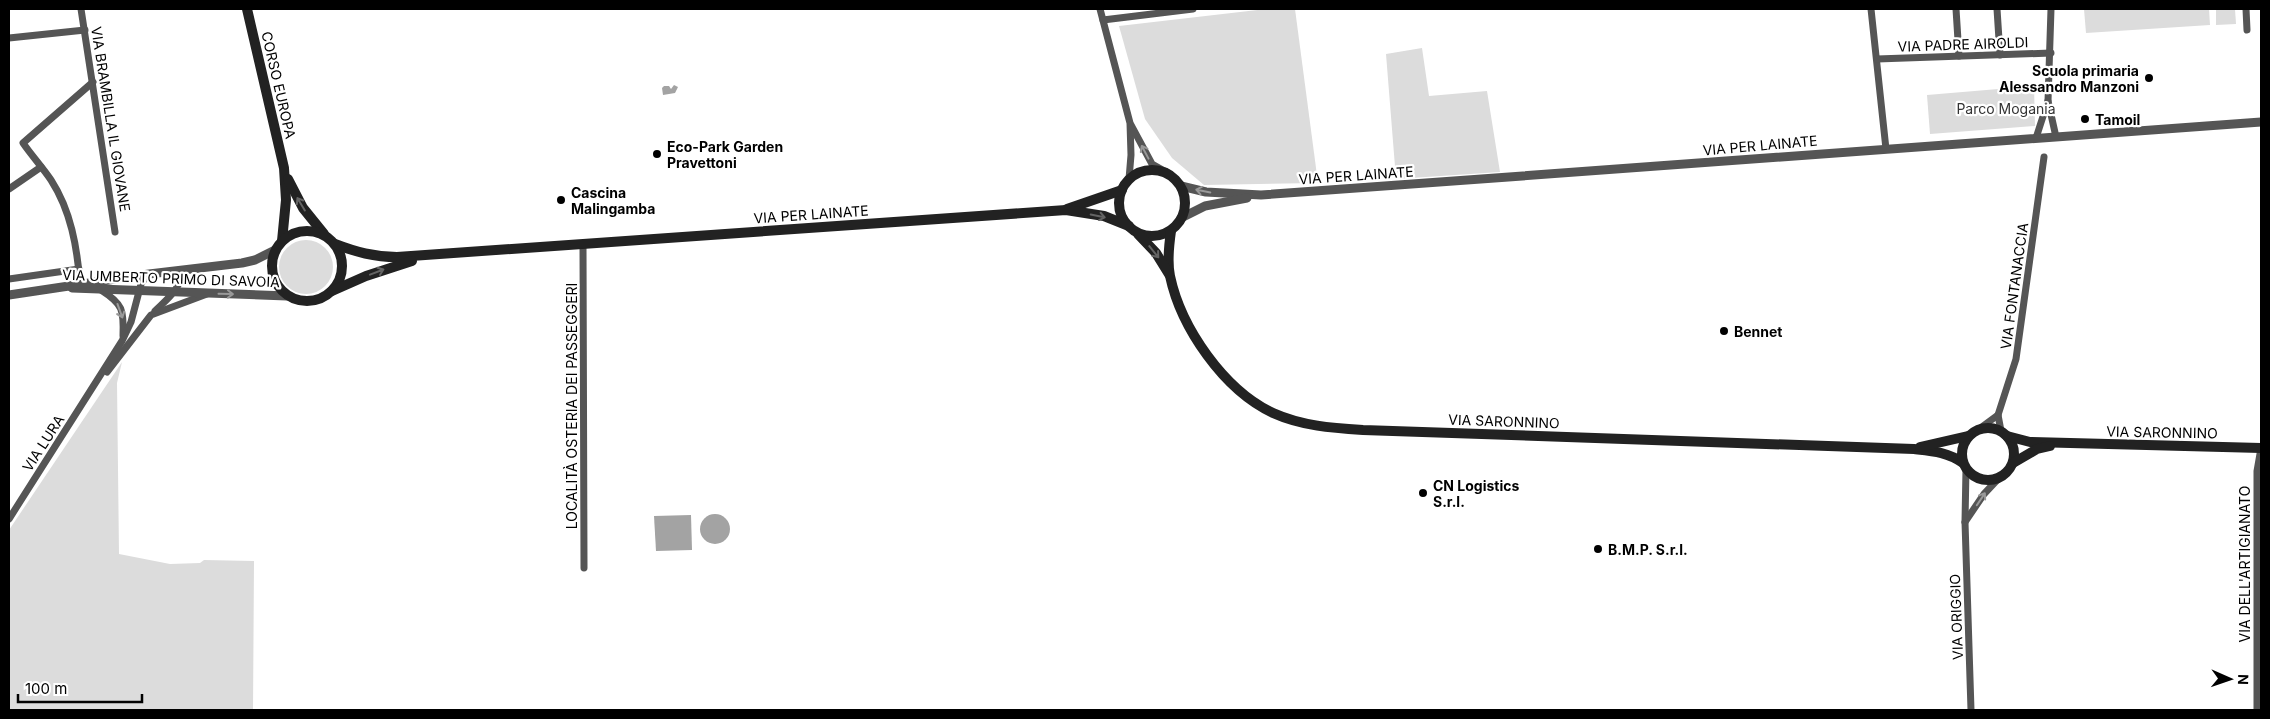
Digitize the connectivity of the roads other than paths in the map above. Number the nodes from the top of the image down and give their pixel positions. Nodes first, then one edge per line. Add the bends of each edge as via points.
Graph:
1 (81, 9) edge
2 (247, 9) edge
3 (1100, 9) edge
4 (1192, 9) edge
5 (1871, 9) edge
6 (1956, 9) edge
7 (1997, 9) edge
8 (2051, 9) edge
9 (2246, 9) edge
10 (1103, 20) junction
11 (85, 30) junction
12 (2247, 30) dead end
13 (9, 38) edge
14 (2051, 53) junction
15 (2000, 55) junction
16 (1959, 56) junction
17 (1877, 59) junction
18 (93, 82) junction
19 (2048, 101) junction
20 (2261, 122) edge
21 (1130, 123) junction
22 (2056, 137) junction
23 (2036, 138) junction
24 (1886, 149) junction
25 (2044, 157) dead end
26 (41, 167) junction
27 (284, 168) junction
28 (1168, 173) junction
29 (1129, 179) junction
30 (1181, 186) junction
31 (9, 189) edge
32 (1122, 190) junction
33 (1261, 195) junction
34 (1066, 210) junction
35 (1183, 217) junction
36 (1132, 229) junction
37 (1171, 231) junction
38 (115, 232) dead end
39 (326, 236) junction
40 (282, 241) junction
41 (335, 244) junction
42 (583, 244) junction
43 (275, 250) junction
44 (430, 256) junction
45 (79, 269) junction
46 (181, 270) junction
47 (149, 274) junction
48 (1169, 274) junction
49 (9, 280) edge
50 (80, 283) junction
51 (55, 287) junction
52 (100, 289) junction
53 (332, 291) junction
54 (140, 292) junction
55 (173, 293) junction
56 (209, 294) junction
57 (9, 295) edge
58 (287, 296) junction
59 (151, 315) junction
60 (122, 340) junction
61 (82, 407) junction
62 (1998, 415) junction
63 (1979, 429) junction
64 (2004, 433) junction
65 (1968, 436) junction
66 (2063, 443) junction
67 (1914, 448) junction
68 (2261, 448) edge
69 (2013, 463) junction
70 (1964, 466) junction
71 (1999, 478) junction
72 (9, 519) edge
73 (1965, 522) junction
74 (584, 568) dead end
75 (1971, 710) edge
76 (2257, 710) edge

1 - 11 street, VIA BRAMBILLA IL GIOVANE
2 - 27 main road, CORSO EUROPA
3 - 10 street
4 - 10 street
5 - 17 street
6 - 16 street
7 - 15 street
8 - 14 street
9 - 12 street
10 - 21 street
11 - 13 street
11 - 18 street, VIA BRAMBILLA IL GIOVANE
14 - 15 street, VIA PADRE AIROLDI
14 - 19 street
15 - 16 street, VIA PADRE AIROLDI
16 - 17 street, VIA PADRE AIROLDI
17 - 24 street
18 - 26 street via 23,144
18 - 38 street, VIA BRAMBILLA IL GIOVANE
19 - 22 street
19 - 23 street
20 - 22 street, VIA PER LAINATE
28 -> 21 street via 1152,164
21 - 29 street via 1132,155
22 - 23 street, VIA PER LAINATE
23 - 24 street, VIA PER LAINATE
24 - 33 street, VIA PER LAINATE
25 - 62 street, VIA FONTANACCIA via 2016,360
26 - 31 street
26 - 45 street via 68,216
39 -> 27 main road, CORSO EUROPA via 303,208
27 - 40 main road, CORSO EUROPA via 286,205
28 - 29 main road via 1148,169
28 - 30 main road
29 - 32 main road
33 -> 30 street, VIA PER LAINATE via 1206,192
30 - 35 main road via 1186,207
32 - 34 main road, VIA PER LAINATE
32 - 36 main road via 1120,209
33 - 35 street, VIA PER LAINATE via 1205,206
34 -> 36 main road, VIA PER LAINATE via 1104,216
34 - 42 main road, VIA PER LAINATE
35 - 37 main road
36 - 37 main road via 1153,236
36 -> 48 main road, VIA SARONNINO via 1156,253
37 - 48 main road, VIA SARONNINO
39 - 40 main road via 303,231
39 - 41 main road
40 - 43 main road
41 - 44 main road via 377,257
41 - 53 main road via 340,253 342,273
42 - 44 main road, VIA PER LAINATE
42 - 74 street, LOCALITÀ OSTERIA DEI PASSEGGERI
43 - 46 street, VIA UMBERTO PRIMO DI SAVOIA via 242,263
43 - 58 main road via 271,265 274,280
53 -> 44 main road via 388,268
45 - 49 street
45 - 50 street
46 - 47 street, VIA UMBERTO PRIMO DI SAVOIA
46 - 55 street, VIA LURA via 180,284
47 - 50 street, VIA UMBERTO PRIMO DI SAVOIA
47 - 54 street, VIA LURA via 144,278
48 - 67 main road, VIA SARONNINO via 1186,321 1224,376 1272,413 1314,426
50 - 51 street, VIA UMBERTO PRIMO DI SAVOIA
51 - 52 street, VIA UMBERTO PRIMO DI SAVOIA
51 - 57 street, VIA UMBERTO PRIMO DI SAVOIA
52 - 54 street, VIA UMBERTO PRIMO DI SAVOIA
52 -> 60 street, VIA LURA via 120,306
53 - 58 main road via 322,299 310,302
54 - 55 street, VIA UMBERTO PRIMO DI SAVOIA
54 - 60 street, VIA LURA
55 - 56 street, VIA UMBERTO PRIMO DI SAVOIA
55 - 59 street, VIA LURA
56 -> 58 street, VIA UMBERTO PRIMO DI SAVOIA
56 - 59 street
59 - 61 street, VIA LURA
60 - 61 street, VIA LURA
61 - 72 street, VIA LURA
62 - 63 street
62 - 64 street, VIA FONTANACCIA
63 - 64 main road
63 - 65 main road
64 - 66 main road, VIA SARONNINO via 2030,442
64 - 69 main road via 2012,444
65 - 67 main road, VIA SARONNINO
65 - 70 main road via 1961,454
66 - 68 main road, VIA SARONNINO
66 - 69 main road, VIA SARONNINO via 2037,449
67 - 70 main road, VIA SARONNINO via 1954,456
68 - 76 street, VIA DELL'ARTIGIANATO via 2257,471
69 - 71 main road
70 - 71 main road via 1972,476 1984,481
70 - 73 street, VIA ORIGGIO
73 -> 71 street
73 - 75 street, VIA ORIGGIO

